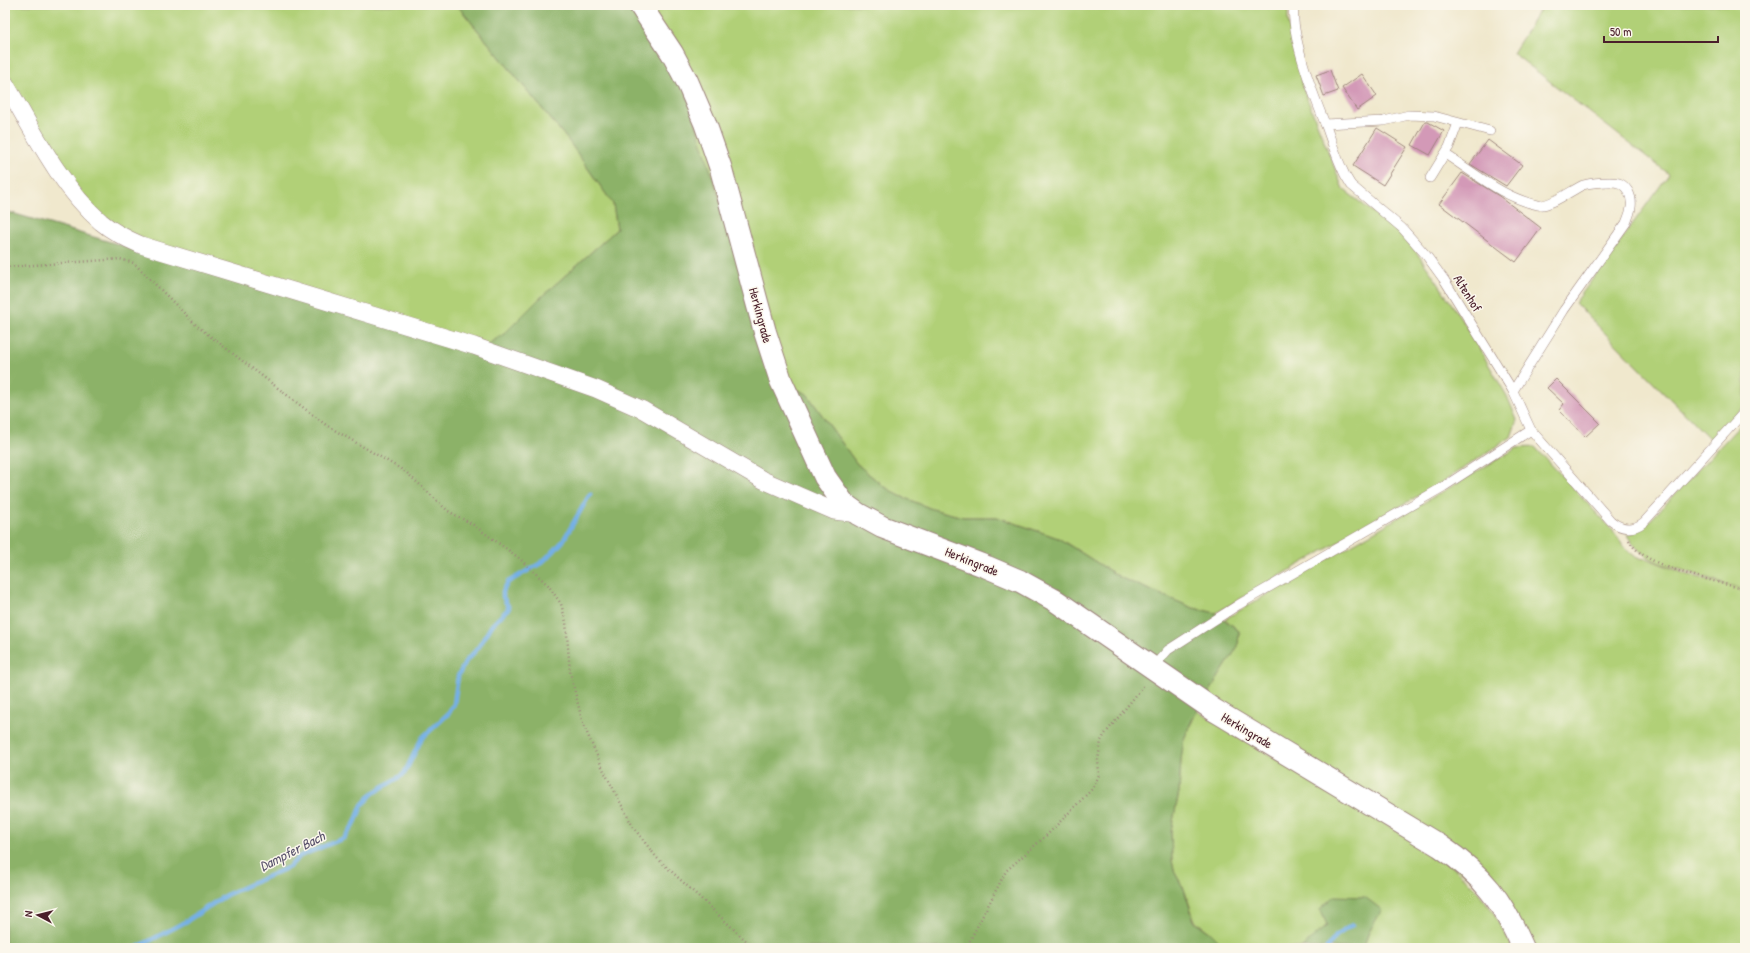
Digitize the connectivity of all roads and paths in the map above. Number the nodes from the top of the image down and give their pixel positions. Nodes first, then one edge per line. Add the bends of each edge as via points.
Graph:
1 (640, 5) edge
2 (1294, 5) edge
3 (5, 83) edge
4 (1458, 123) junction
5 (1325, 124) junction
6 (1490, 131) dead end
7 (1445, 154) junction
8 (1430, 178) dead end
9 (5, 267) edge
10 (1513, 391) junction
11 (1745, 411) edge
12 (1531, 430) junction
13 (858, 514) junction
14 (1625, 528) junction
15 (1745, 590) edge
16 (1156, 670) junction
17 (754, 948) edge
18 (966, 948) edge
19 (1523, 948) edge

1 - 13 main road, Herkingrade via 672,53 705,123 721,169 765,332 781,381 825,477 844,504
2 - 5 lane, Altenhof via 1297,40
3 - 13 street via 57,169 78,197 101,222 121,236 140,245 474,346 596,389 643,410 763,480 834,511
4 - 5 lane via 1434,116 1409,115 1384,121
4 - 6 lane
4 - 7 lane
5 - 10 lane, Altenhof via 1340,165 1351,185 1402,228 1426,255
7 - 8 lane
7 - 10 lane via 1506,195 1521,201 1541,205 1583,185 1619,182 1626,188 1632,203 1626,222 1564,310
9 - 17 path via 120,259 134,263 197,326 326,425 406,472 448,511 472,524 532,568 561,604 566,622 570,672 583,724 633,827 657,858
10 - 12 lane, Altenhof
11 - 14 lane via 1644,522
12 - 14 lane, Altenhof via 1611,521
12 - 16 lane via 1443,487 1238,605 1168,650 1160,659
13 - 16 main road, Herkingrade via 882,527 962,556 1020,581 1056,601
14 - 15 path via 1630,543 1648,559
16 - 18 path via 1101,741 1099,774 1093,788 1049,833 1006,871
16 - 19 main road, Herkingrade via 1214,710 1457,858 1491,890 1504,908

